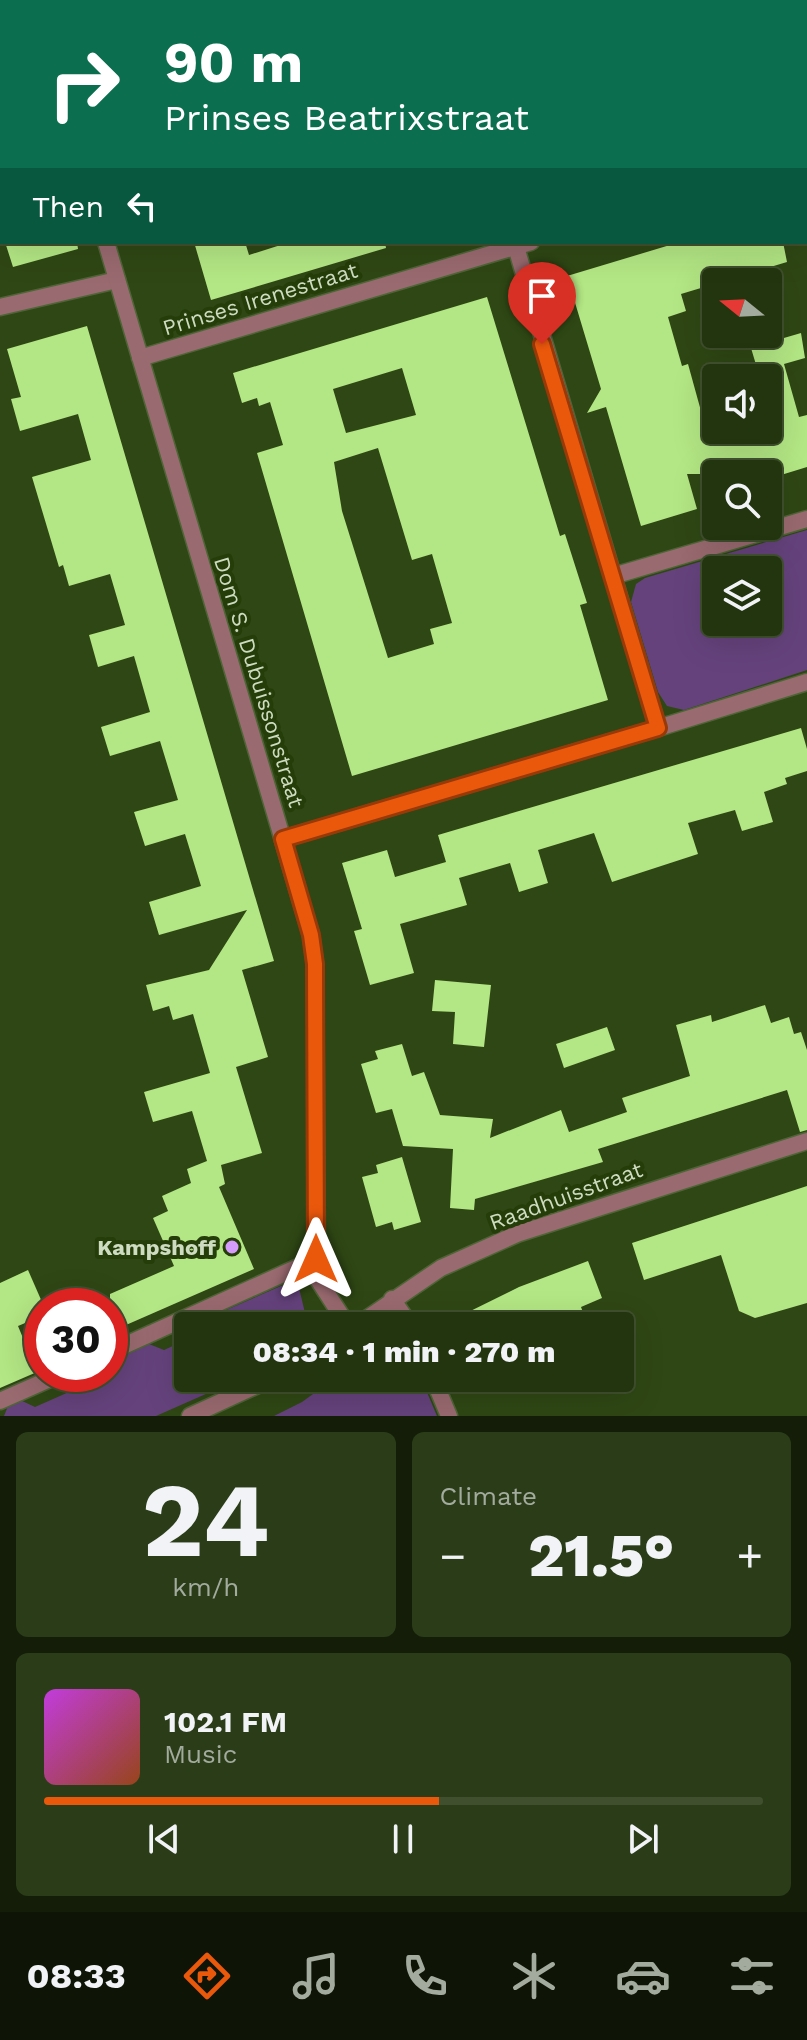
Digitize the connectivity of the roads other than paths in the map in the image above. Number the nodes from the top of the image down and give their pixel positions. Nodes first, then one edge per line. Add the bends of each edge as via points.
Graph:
1 (107, 244) edge
2 (523, 244) edge
3 (117, 280) junction
4 (0, 307) edge
5 (140, 358) junction
6 (807, 519) edge
7 (613, 576) junction
8 (807, 682) edge
9 (658, 728) junction
10 (283, 839) junction
11 (807, 1141) edge
12 (316, 1259) junction
13 (392, 1299) junction
14 (338, 1312) edge
15 (375, 1312) edge
16 (401, 1312) edge
17 (128, 1344) edge
18 (24, 1390) edge
19 (242, 1392) edge
20 (439, 1392) edge
21 (0, 1401) edge
22 (190, 1416) edge
23 (449, 1416) edge

1 - 3 street, Dom S. Dubuissonstraat
2 - 5 street, Prinses Irenestraat
2 - 7 street via 533,315
3 - 4 street
3 - 5 street, Dom S. Dubuissonstraat
5 - 10 street, Dom S. Dubuissonstraat
6 - 7 street
7 - 9 street
8 - 9 street
9 - 10 street
10 - 12 street, Dom S. Dubuissonstraat via 315,964
11 - 13 street, Raadhuisstraat via 517,1234 441,1268
12 - 14 street, Dom S. Dubuissonstraat via 317,1278
12 - 17 street
13 - 15 street, Raadhuisstraat
13 - 16 street
18 - 21 street
19 - 22 street
20 - 23 street

